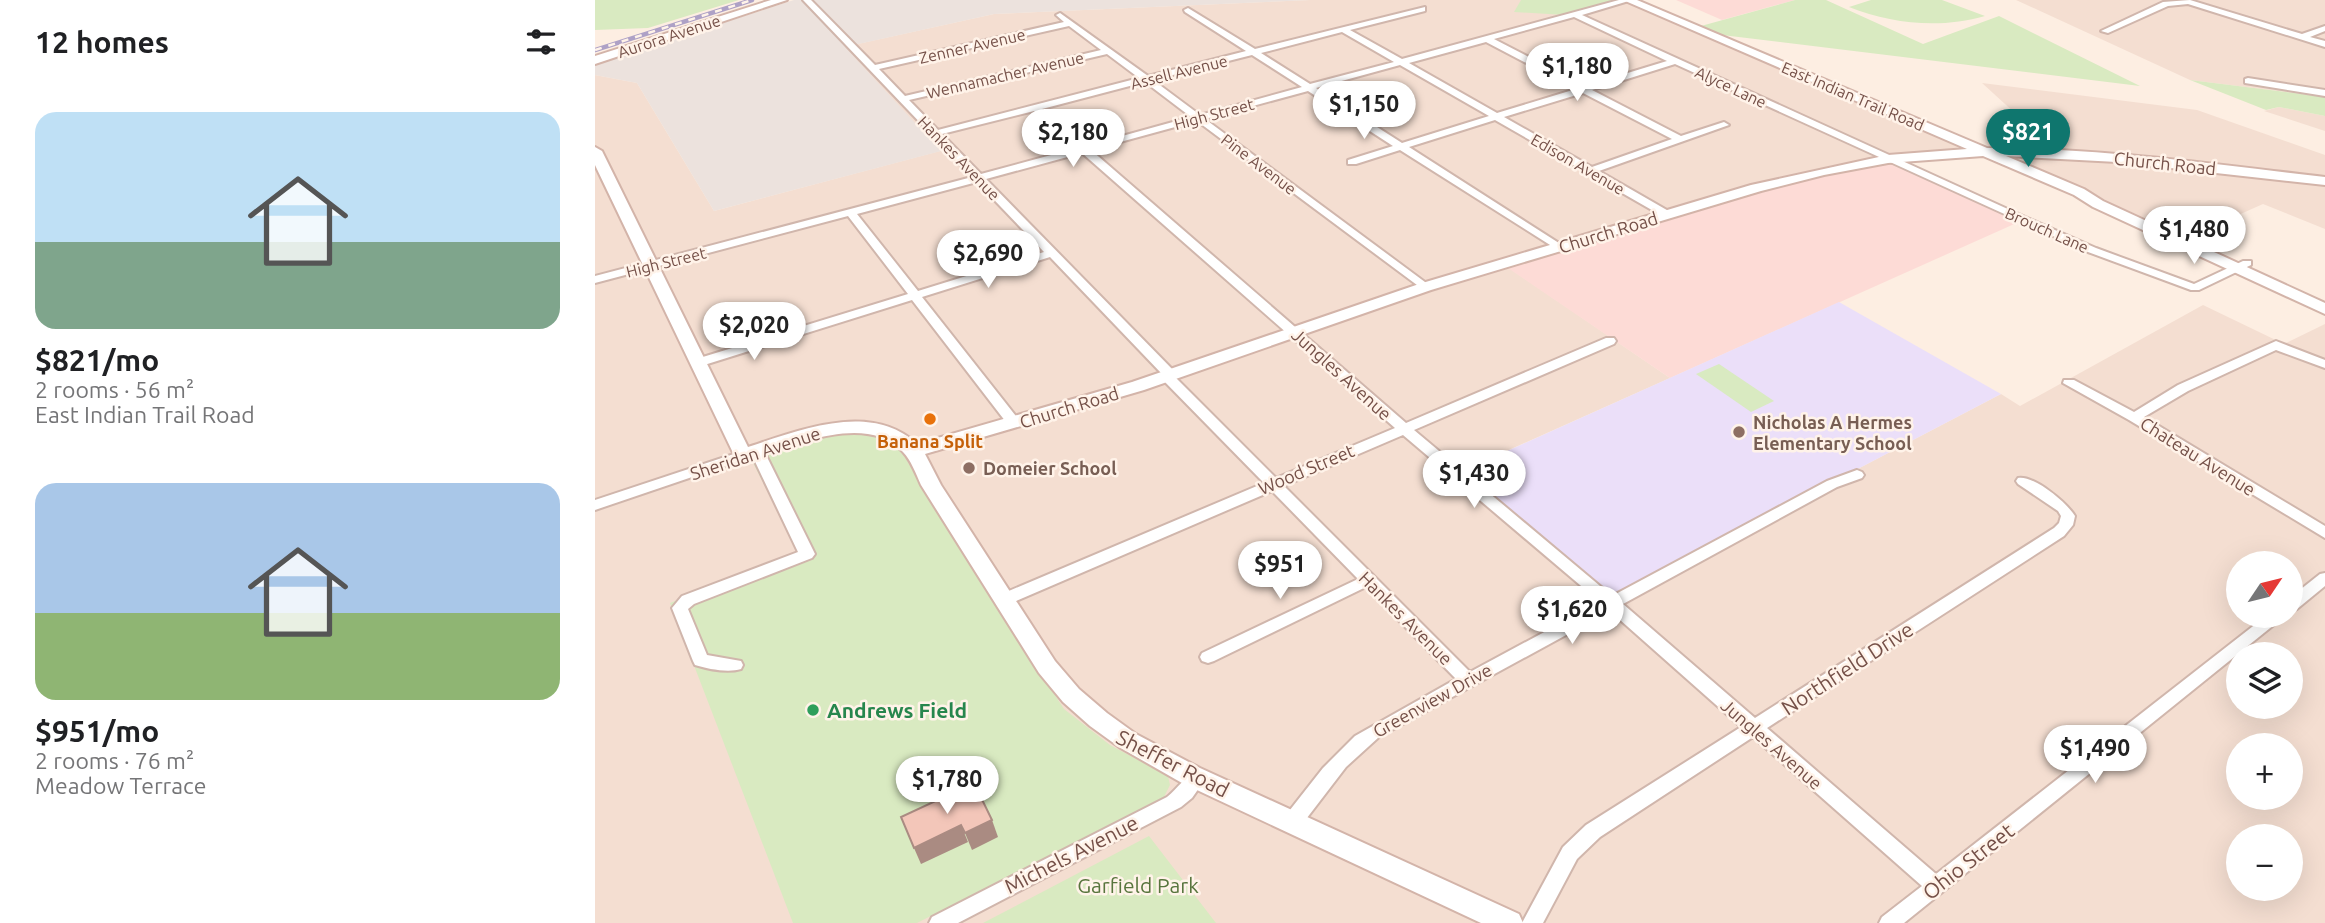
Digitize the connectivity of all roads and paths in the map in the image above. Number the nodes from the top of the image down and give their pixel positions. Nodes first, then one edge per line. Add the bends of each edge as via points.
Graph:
1 (782, 0) edge
2 (807, 0) edge
3 (1628, 0) edge
4 (1422, 9) dead end
5 (1188, 10) dead end
6 (1060, 15) dead end
7 (1574, 15) junction
8 (1071, 23) junction
9 (2325, 27) edge
10 (1343, 29) junction
11 (2105, 31) dead end
12 (2302, 37) junction
13 (1487, 39) junction
14 (2325, 44) edge
15 (1108, 51) junction
16 (1254, 52) junction
17 (595, 60) edge
18 (1675, 61) junction
19 (1402, 62) junction
20 (872, 68) junction
21 (1147, 80) junction
22 (2248, 81) dead end
23 (1310, 88) junction
24 (1584, 89) junction
25 (2325, 93) edge
26 (903, 99) junction
27 (1036, 108) junction
28 (1495, 117) junction
29 (1199, 119) junction
30 (1724, 125) dead end
31 (936, 134) junction
32 (1949, 137) junction
33 (1681, 140) junction
34 (1401, 146) junction
35 (1083, 150) junction
36 (595, 151) edge
37 (1984, 152) junction
38 (2047, 152) junction
39 (1942, 154) junction
40 (1888, 159) junction
41 (1352, 162) dead end
42 (1590, 171) junction
43 (2034, 173) junction
44 (979, 178) junction
45 (2325, 181) edge
46 (2079, 192) joint
47 (851, 213) junction
48 (1668, 215) junction
49 (1558, 247) junction
50 (1052, 253) junction
51 (2242, 265) junction
52 (651, 266) junction
53 (595, 280) edge
54 (1425, 287) junction
55 (915, 295) junction
56 (2325, 301) edge
57 (2325, 309) edge
58 (1294, 331) junction
59 (1610, 341) dead end
60 (697, 363) junction
61 (2325, 364) edge
62 (1169, 375) junction
63 (2069, 383) dead end
64 (2134, 417) junction
65 (1014, 423) junction
66 (1403, 428) junction
67 (914, 451) junction
68 (750, 453) junction
69 (1857, 475) dead end
70 (2023, 481) dead end
71 (1273, 483) junction
72 (595, 505) edge
73 (2325, 533) edge
74 (2325, 578) edge
75 (1368, 580) junction
76 (2303, 596) edge
77 (1003, 600) junction
78 (1611, 603) junction
79 (2262, 628) edge
80 (1208, 656) dead end
81 (735, 665) dead end
82 (1468, 680) junction
83 (1753, 727) junction
84 (1196, 778) junction
85 (1293, 821) junction
86 (1936, 886) junction
87 (939, 923) edge
88 (1509, 923) edge
89 (1532, 923) edge
90 (1889, 923) edge

1 - 17 street, Aurora Avenue
2 - 20 street, Hankes Avenue
3 - 7 street, High Street
3 - 32 street, East Indian Trail Road
4 - 10 street, Assell Avenue
5 - 16 street
6 - 8 street, Pine Avenue
7 - 13 street, High Street
7 - 18 street, Alyce Lane
8 - 15 street, Pine Avenue
8 - 20 street, Zenner Avenue
9 - 12 street
10 - 16 street, Assell Avenue
10 - 19 street, Edison Avenue
11 - 12 street via 2166,4 2185,2
12 - 14 street
13 - 19 street, High Street
13 - 24 street
15 - 21 street, Pine Avenue
15 - 26 street, Wennamacher Avenue
16 - 21 street, Assell Avenue
16 - 23 street
18 - 24 street
18 - 40 street, Alyce Lane
19 - 23 street, High Street
19 - 28 street, Edison Avenue
20 - 26 street, Hankes Avenue
21 - 27 street, Assell Avenue
21 - 29 street, Pine Avenue
22 - 25 street
23 - 29 street, High Street
23 - 34 street
24 - 28 street
24 - 33 street
26 - 31 street, Hankes Avenue
27 - 31 street, Assell Avenue
27 - 35 street, Jungles Avenue
28 - 34 street
28 - 42 street, Edison Avenue
29 - 35 street, High Street
29 - 54 street, Pine Avenue
30 - 33 street
31 - 44 street, Hankes Avenue
32 - 37 street, East Indian Trail Road
32 - 39 street via 1949,149
33 - 42 street
34 - 41 street
34 - 49 street
35 - 44 street, High Street
35 - 58 street, Jungles Avenue
36 - 52 street
37 - 38 street, Church Road
37 - 39 street, Church Road
37 - 43 street, East Indian Trail Road
38 - 43 street via 2027,161
38 - 45 street, Church Road
39 - 40 street, Church Road
40 - 48 street, Church Road via 1784,180
40 - 51 street, Brouch Lane via 2092,250 2195,288
42 - 48 street, Edison Avenue
43 - 46 main road, East Indian Trail Road
44 - 47 street, High Street
44 - 50 street, Hankes Avenue
46 - 51 street, East Indian Trail Road
47 - 52 street, High Street
47 - 55 street
48 - 49 street, Church Road
49 - 54 street, Church Road
50 - 55 street
50 - 62 street, Hankes Avenue
51 - 56 street, East Indian Trail Road
51 - 57 street, East Indian Trail Road
52 - 53 street, High Street
52 - 60 street
54 - 58 street, Church Road
55 - 60 street
55 - 65 street
58 - 62 street, Church Road
58 - 66 street, Jungles Avenue
59 - 66 street, Wood Street
60 - 68 street
61 - 64 street via 2276,345 2183,388
62 - 65 street, Church Road
62 - 71 street, Hankes Avenue
63 - 64 street, Chateau Avenue
64 - 73 street, Chateau Avenue
65 - 67 street, Church Road
66 - 71 street, Wood Street
66 - 78 street, Jungles Avenue
67 - 68 street, Sheridan Avenue via 889,433 856,427 813,432
67 - 77 street, Sheffer Road
68 - 72 street, Sheridan Avenue
68 - 81 street via 807,554 688,600 680,608 701,661
69 - 78 street, Greenview Drive via 1832,484
70 - 83 street, Northfield Drive via 2063,508 2068,516 2059,532
71 - 75 street, Hankes Avenue
71 - 77 street, Wood Street
74 - 76 street
75 - 80 street
75 - 82 street, Hankes Avenue
77 - 84 street, Sheffer Road via 1047,667 1082,708 1127,742
78 - 82 street, Greenview Drive
78 - 83 street, Jungles Avenue
79 - 86 street, Ohio Street
82 - 85 street, Greenview Drive via 1354,744
83 - 86 street, Jungles Avenue
83 - 89 street, Northfield Drive via 1580,841
84 - 85 street, Sheffer Road
84 - 87 street, Michels Avenue via 1174,802
85 - 88 street, Sheffer Road
86 - 90 street, Ohio Street

